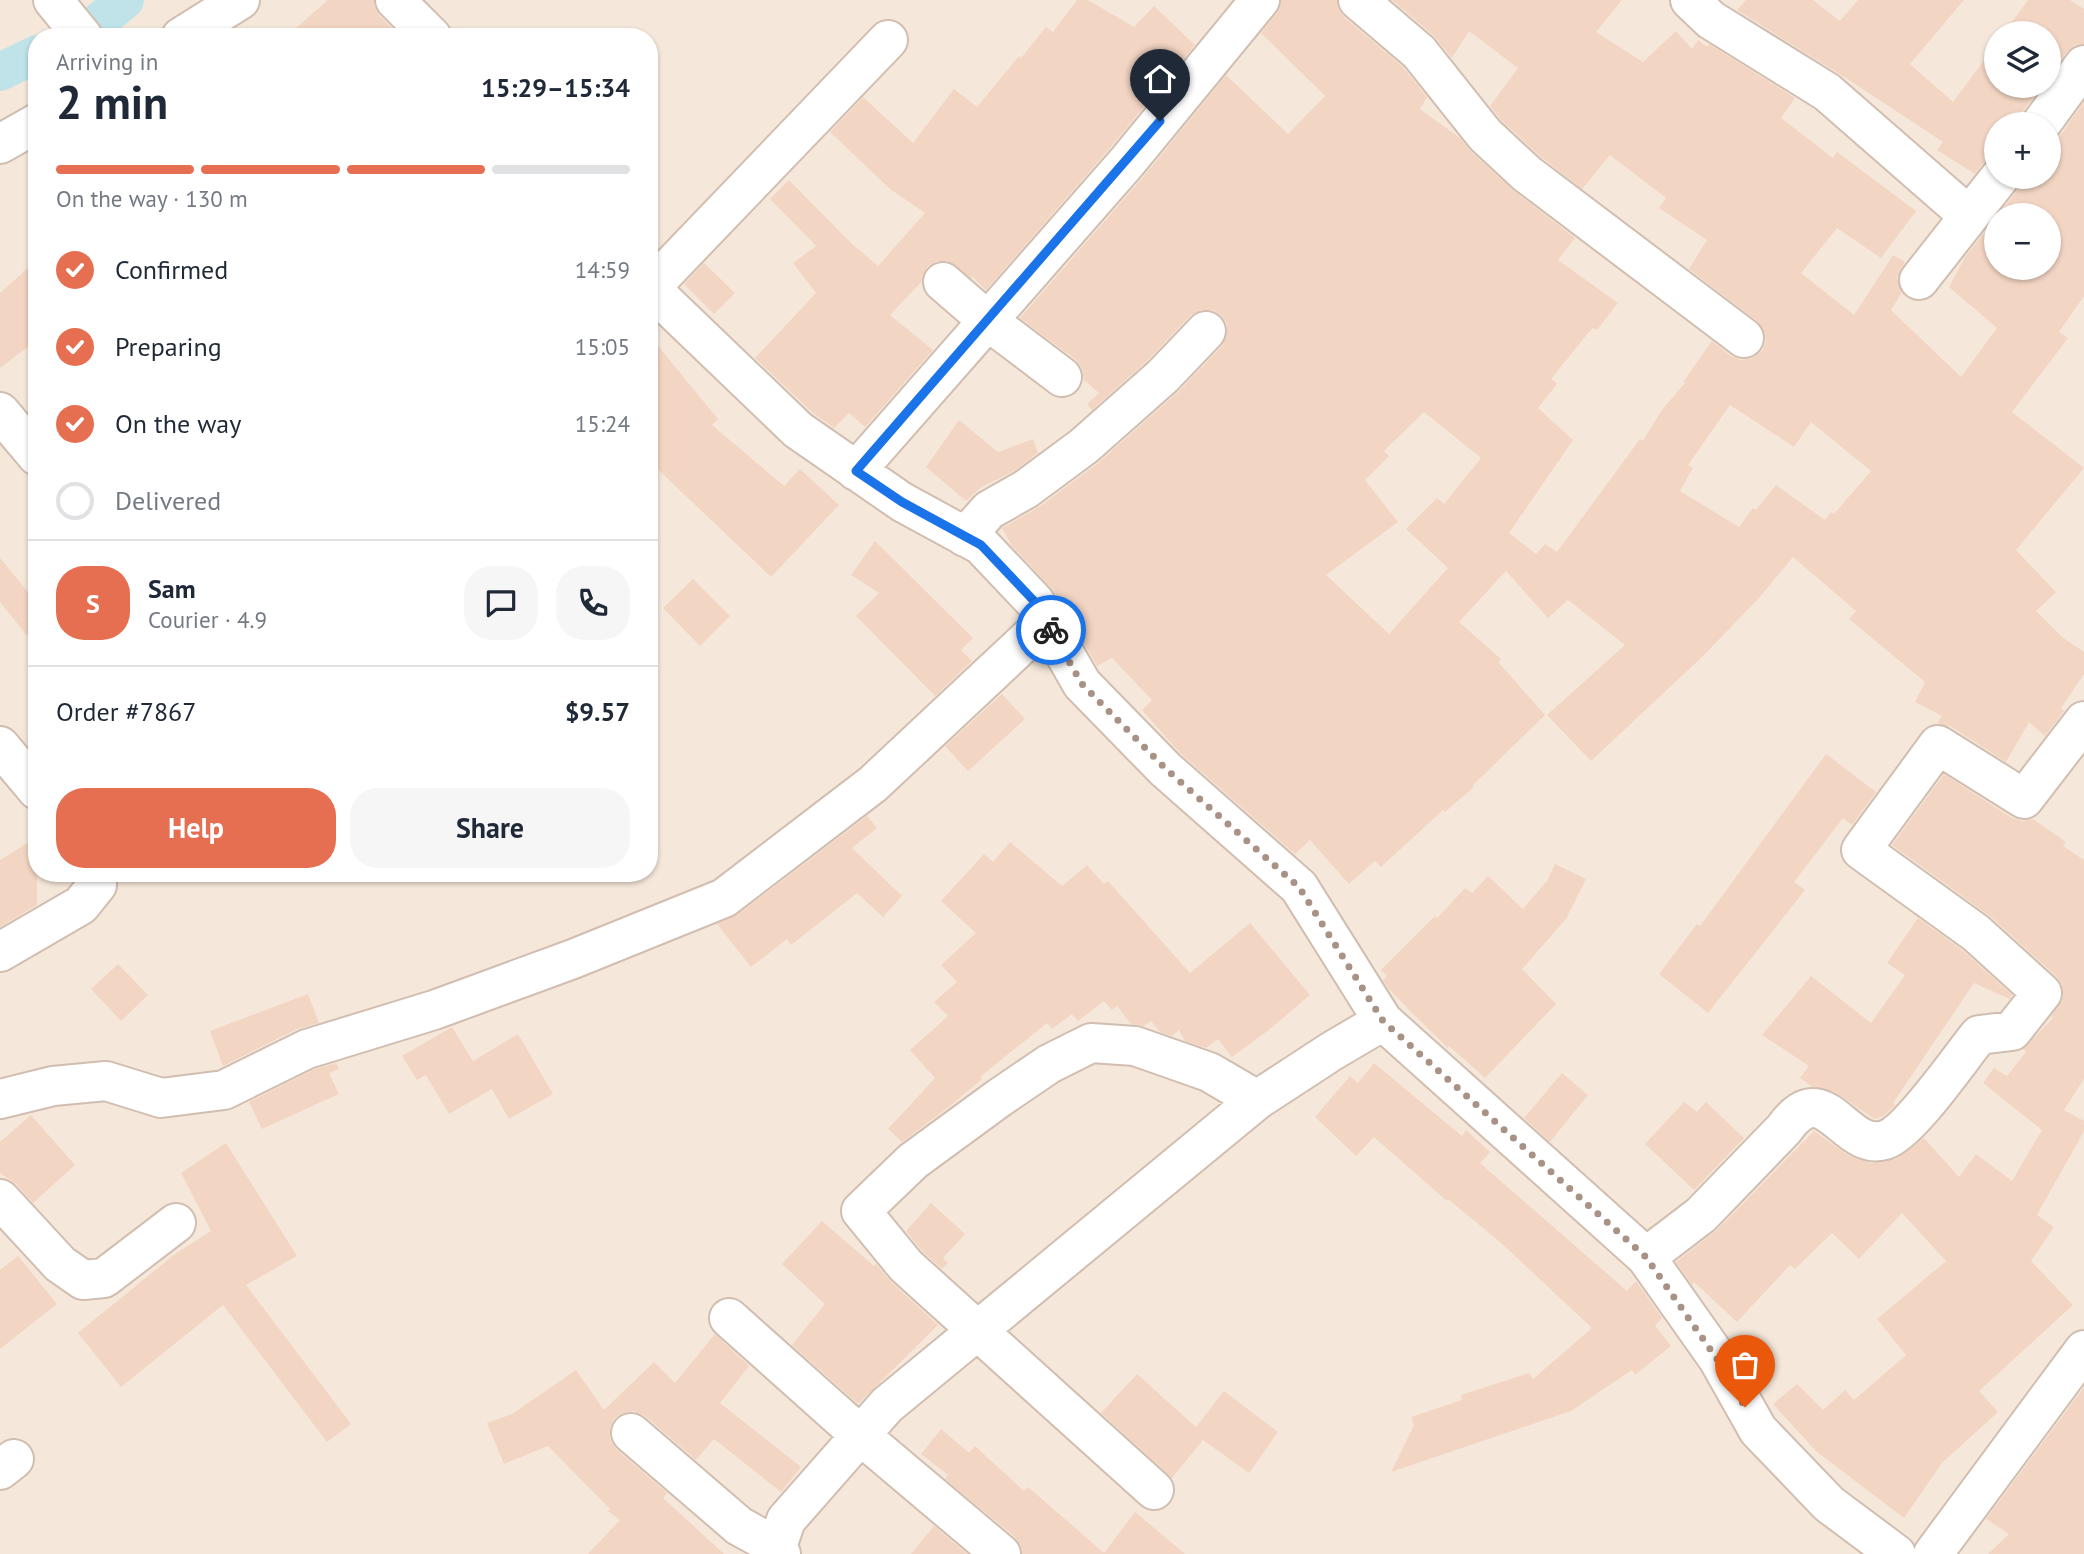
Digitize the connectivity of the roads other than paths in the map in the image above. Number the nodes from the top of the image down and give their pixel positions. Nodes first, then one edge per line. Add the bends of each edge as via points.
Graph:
1 (240, 0) edge
2 (396, 0) edge
3 (1260, 0) edge
4 (1358, 0) edge
5 (1690, 0) edge
6 (195, 28) edge
7 (423, 28) edge
8 (888, 40) dead end
9 (2084, 65) edge
10 (2050, 112) edge
11 (28, 127) edge
12 (0, 144) edge
13 (1990, 189) edge
14 (1969, 216) junction
15 (658, 279) edge
16 (1919, 279) dead end
17 (943, 282) dead end
18 (658, 295) edge
19 (988, 321) junction
20 (1206, 331) dead end
21 (1744, 338) dead end
22 (1062, 377) dead end
23 (0, 412) edge
24 (28, 445) edge
25 (856, 471) junction
26 (965, 537) junction
27 (1046, 622) junction
28 (2084, 721) edge
29 (0, 746) edge
30 (28, 779) edge
31 (97, 882) edge
32 (0, 952) edge
33 (1383, 1021) junction
34 (0, 1099) edge
35 (1257, 1100) junction
36 (0, 1199) edge
37 (176, 1223) dead end
38 (1646, 1257) junction
39 (729, 1318) dead end
40 (977, 1331) junction
41 (2084, 1350) edge
42 (631, 1433) dead end
43 (860, 1435) junction
44 (1154, 1490) dead end
45 (779, 1550) edge
46 (1001, 1554) edge
47 (1896, 1554) edge
48 (1933, 1554) edge

1 - 6 street
2 - 7 street
3 - 19 street
4 - 21 street via 1419,52 1485,135 1527,174
5 - 14 street via 1711,20 1827,92
8 - 15 street
9 - 10 street
11 - 12 street
13 - 14 street
14 - 16 street
17 - 19 street
18 - 25 street via 798,430
19 - 22 street
19 - 25 street
20 - 26 street via 1084,446 989,510
23 - 24 street
25 - 26 street
26 - 27 street via 981,545 1035,602
27 - 33 street via 1082,684 1166,769 1299,887
27 - 34 street via 873,784 724,898 459,1001 307,1049 224,1090 161,1098 106,1081 53,1086
28 - 38 street via 2024,799 1938,745 1861,850 1976,933 2042,993 2012,1031 1979,1035 1913,1117 1885,1140 1862,1139 1838,1118 1817,1109 1807,1108 1794,1116 1701,1216
29 - 30 street
31 - 32 street via 81,905
33 - 35 street
33 - 38 street
35 - 40 street
35 - 40 street via 1209,1072 1135,1046 1091,1043 1049,1064 913,1161 861,1211 906,1266
36 - 37 street via 60,1264 83,1280 104,1278
38 - 47 street via 1717,1359 1758,1430 1829,1504
39 - 43 street
40 - 43 street via 887,1405
40 - 44 street
41 - 48 street
42 - 45 street via 739,1526
43 - 45 street via 786,1520
43 - 46 street

